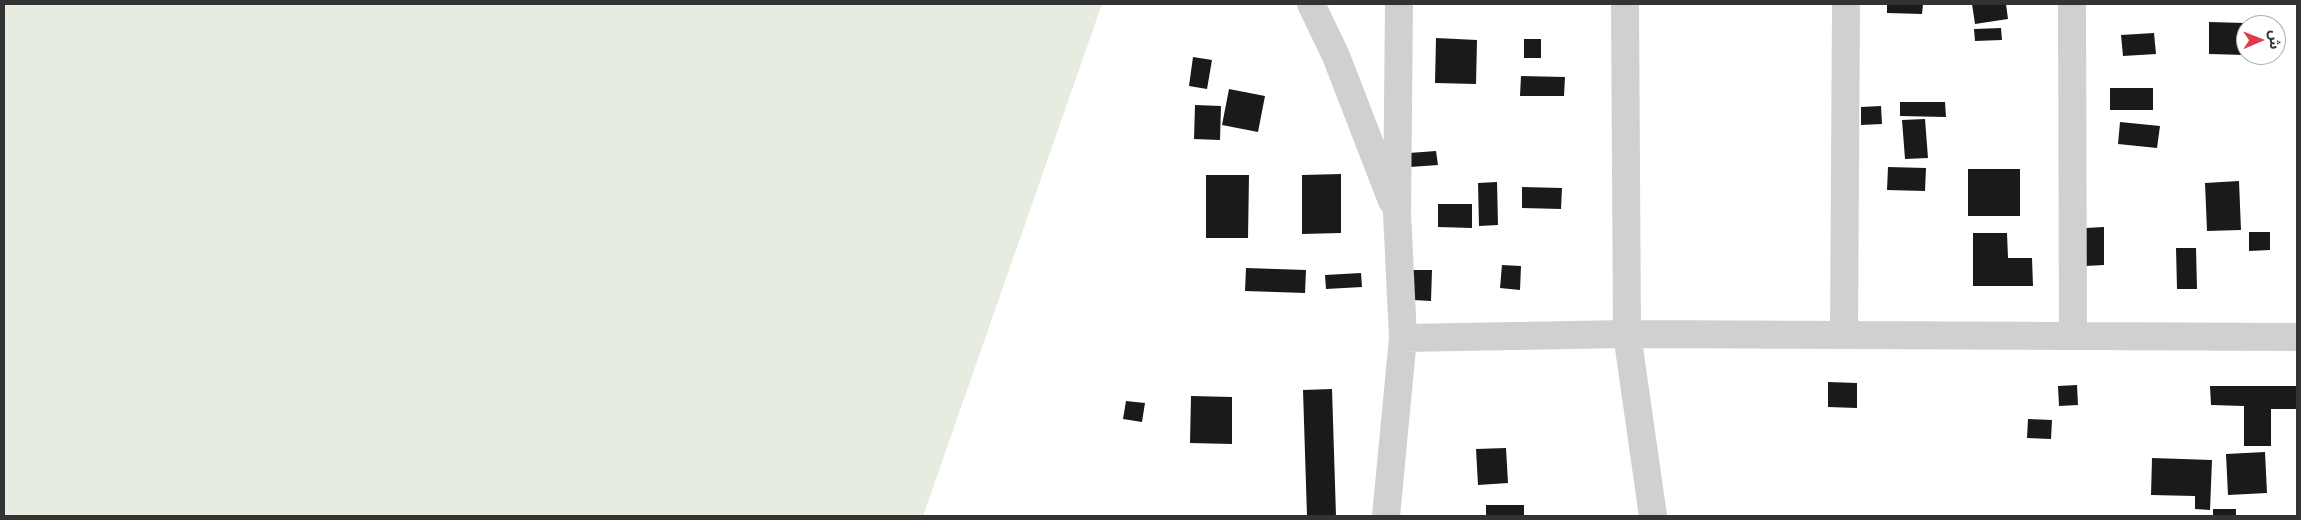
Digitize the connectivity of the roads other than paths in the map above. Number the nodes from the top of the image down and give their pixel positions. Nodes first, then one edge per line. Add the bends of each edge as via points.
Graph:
1 (1311, 4) edge
2 (1399, 4) edge
3 (1625, 4) edge
4 (1846, 4) edge
5 (2072, 4) edge
6 (1397, 213) junction
7 (1627, 334) junction
8 (1844, 335) junction
9 (2073, 336) junction
10 (2297, 337) edge
11 (1403, 338) junction
12 (1386, 516) edge
13 (1653, 516) edge

1 - 6 street via 1336,56
2 - 6 street
3 - 7 street
4 - 8 street
5 - 9 street
6 - 11 street
7 - 8 street
7 - 11 street
7 - 13 street
8 - 9 street
9 - 10 street
11 - 12 street

